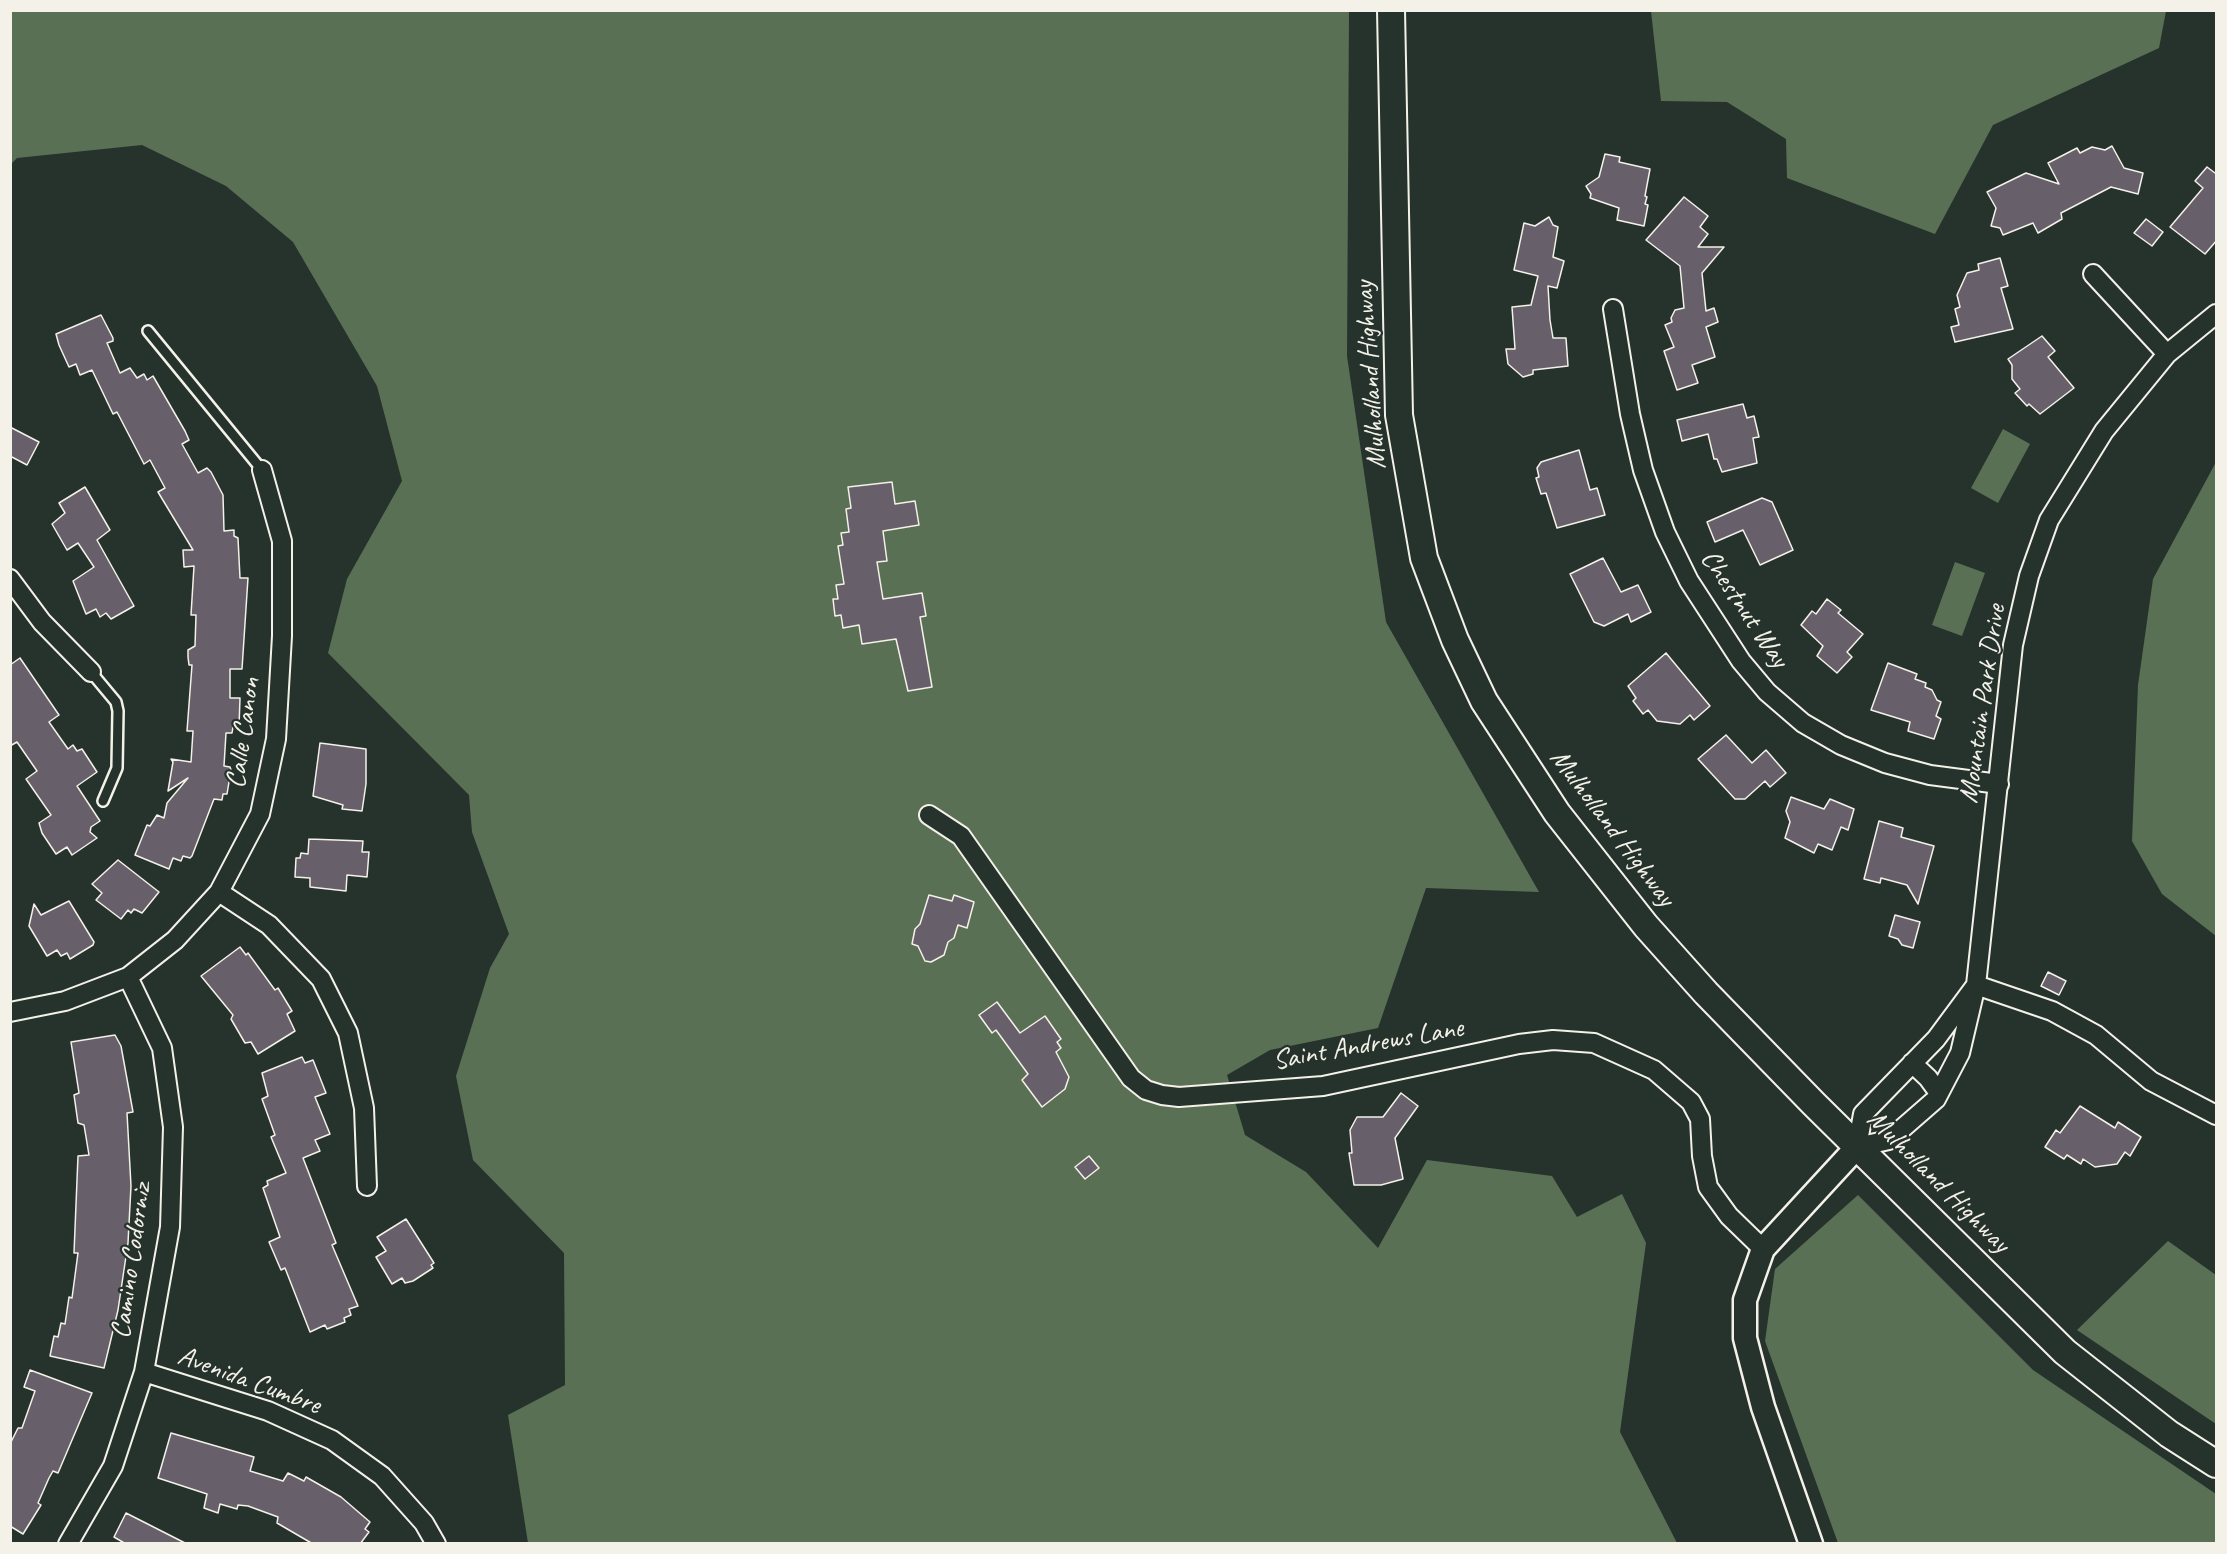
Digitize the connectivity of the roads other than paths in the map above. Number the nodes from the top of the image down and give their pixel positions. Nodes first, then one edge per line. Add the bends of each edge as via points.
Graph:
1 (1391, 10) edge
2 (2093, 274) dead end
3 (1613, 309) dead end
4 (2217, 314) edge
5 (148, 331) dead end
6 (2167, 354) junction
7 (262, 470) joint
8 (10, 579) edge
9 (91, 672) joint
10 (1999, 784) junction
11 (102, 801) dead end
12 (929, 815) dead end
13 (219, 892) junction
14 (128, 977) junction
15 (1977, 985) junction
16 (10, 1012) edge
17 (1912, 1063) junction
18 (1939, 1093) junction
19 (2217, 1115) edge
20 (1857, 1147) junction
21 (367, 1186) dead end
22 (1763, 1249) junction
23 (144, 1372) junction
24 (2217, 1464) edge
25 (68, 1544) edge
26 (436, 1544) edge
27 (1811, 1544) edge

1 - 20 main road, Mulholland Highway via 1399,414 1424,558 1455,640 1484,701 1522,763 1599,868 1706,993
2 - 6 street
3 - 10 street, Chestnut Way via 1643,470 1689,582 1741,661 1767,692 1803,723 1841,745 1885,763 1930,775
4 - 6 street, Mountain Park Drive
5 - 7 lane
6 - 10 street, Mountain Park Drive via 2104,431 2049,520 2029,576 2013,645
7 - 13 street, Calle Canon via 282,541 276,739 260,814
8 - 9 street via 42,622
9 - 11 lane via 116,702 118,711 117,768
10 - 15 street, Mountain Park Drive
12 - 22 street, Saint Andrews Lane via 961,837 1131,1078 1146,1090 1179,1097 1323,1086 1519,1044 1553,1040 1594,1043 1654,1070 1691,1102 1700,1119 1708,1187 1729,1216
13 - 14 street, Calle Canon via 175,940
13 - 21 street via 269,925 321,979 348,1033 364,1108
14 - 16 street, Calle Canon via 65,1001
14 - 23 street, Camino Codorniz via 162,1048 173,1127 170,1227
15 - 17 street via 1936,1039
15 - 18 street, Mountain Park Drive via 1960,1053
15 - 19 street via 2052,1011 2096,1035 2151,1081
17 - 18 street
17 - 20 street via 1863,1114
18 - 20 street, Mountain Park Drive via 1936,1100 1889,1140
20 - 22 street
20 - 24 main road, Mulholland Highway via 2065,1352 2169,1434
22 - 27 street via 1745,1300 1745,1338 1763,1407
23 - 25 street, Camino Codorniz via 113,1466
23 - 26 street, Avenida Cumbre via 268,1411 333,1440 382,1476 424,1523

